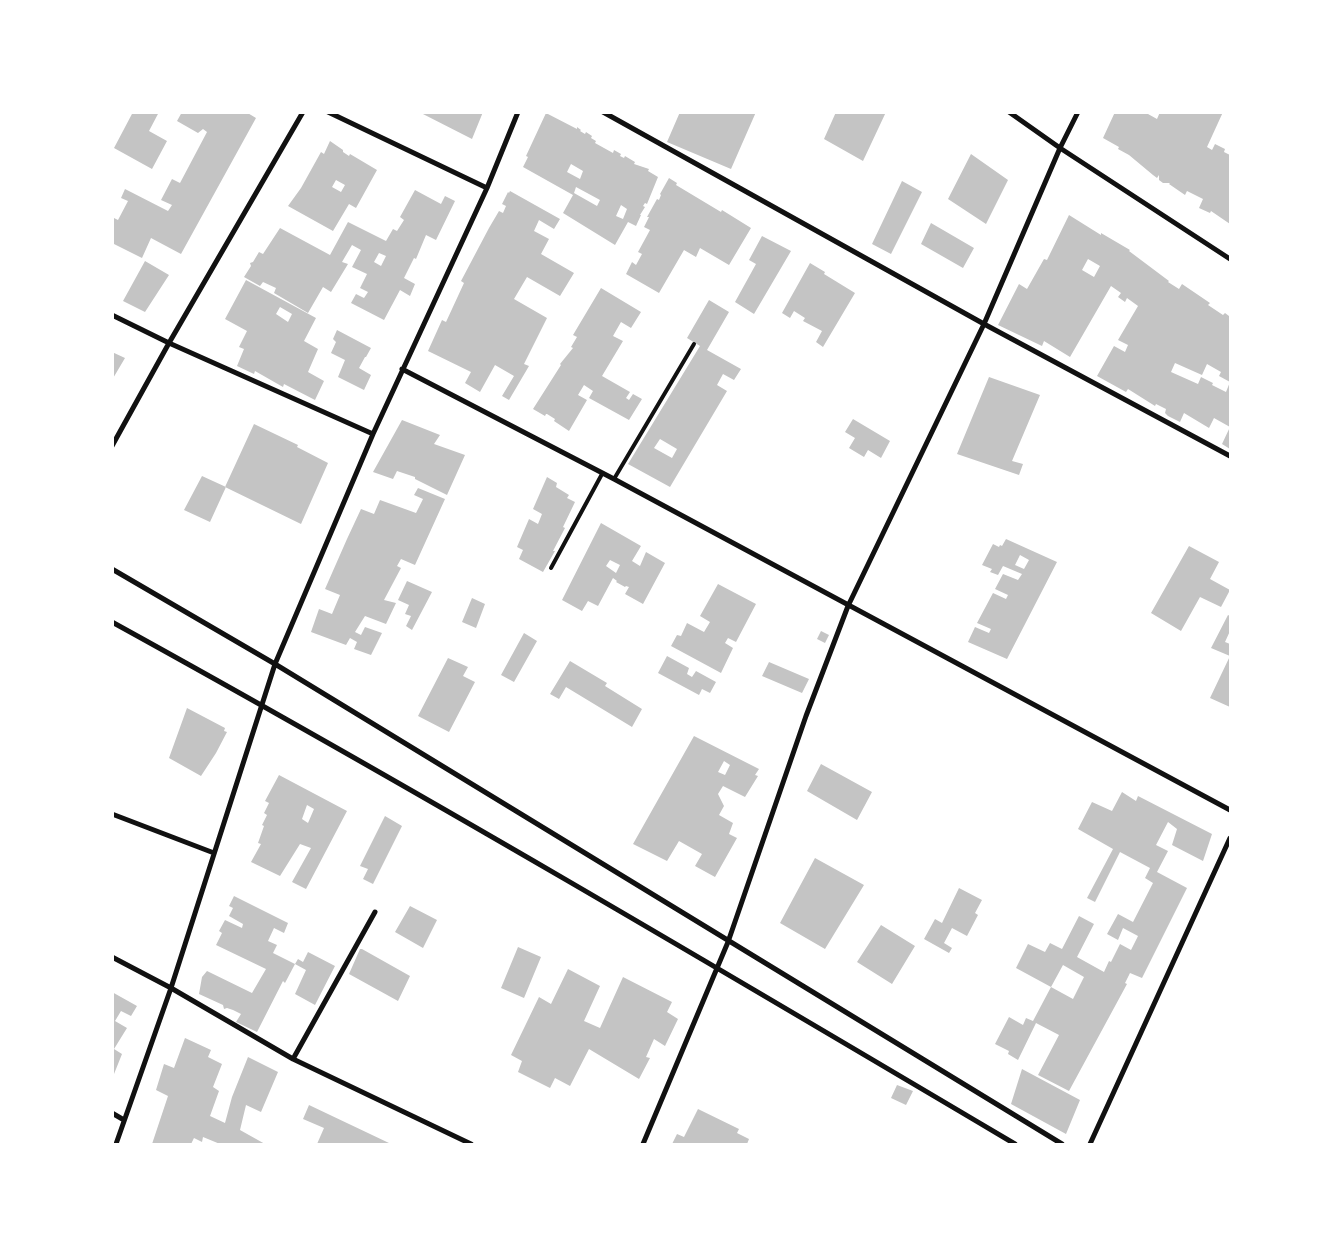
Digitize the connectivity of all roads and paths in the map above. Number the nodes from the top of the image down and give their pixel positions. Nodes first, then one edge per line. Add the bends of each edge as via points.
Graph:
1 (303, 112) edge
2 (328, 112) edge
3 (518, 112) edge
4 (603, 112) edge
5 (1009, 112) edge
6 (1078, 112) edge
7 (1060, 148) junction
8 (487, 188) junction
9 (1230, 259) edge
10 (112, 315) edge
11 (984, 324) junction
12 (168, 343) junction
13 (694, 344) dead end
14 (402, 368) junction
15 (373, 434) junction
16 (112, 446) edge
17 (1230, 456) edge
18 (602, 474) junction
19 (614, 479) junction
20 (551, 568) dead end
21 (112, 569) edge
22 (848, 606) junction
23 (112, 622) edge
24 (275, 664) junction
25 (263, 705) junction
26 (1230, 810) edge
27 (112, 814) edge
28 (1230, 838) edge
29 (214, 853) junction
30 (375, 912) dead end
31 (728, 942) junction
32 (112, 957) edge
33 (717, 968) junction
34 (171, 988) junction
35 (292, 1059) junction
36 (112, 1113) edge
37 (124, 1120) junction
38 (116, 1144) edge
39 (471, 1144) edge
40 (643, 1144) edge
41 (1015, 1144) edge
42 (1062, 1144) edge
43 (1090, 1144) edge

1 - 12 street
2 - 8 street
3 - 8 street
4 - 11 street
5 - 7 street
6 - 7 street
7 - 9 street
7 - 11 street
8 - 14 street
10 - 12 street
11 - 17 street
11 - 22 street
12 - 15 street
12 - 16 street
13 - 19 lane
14 - 15 street
14 - 18 street
15 - 24 street
18 - 19 street
18 - 20 lane
19 - 22 street
21 - 24 street
22 - 26 street
22 - 31 street via 806,716
23 - 25 street
24 - 25 street
24 - 31 street
25 - 29 street
25 - 33 street
27 - 29 street
28 - 43 street
29 - 34 street
30 - 35 street
31 - 33 street
31 - 42 street
32 - 34 street
33 - 40 street
33 - 41 street
34 - 35 street
34 - 37 street
35 - 39 street
36 - 37 street
37 - 38 street

